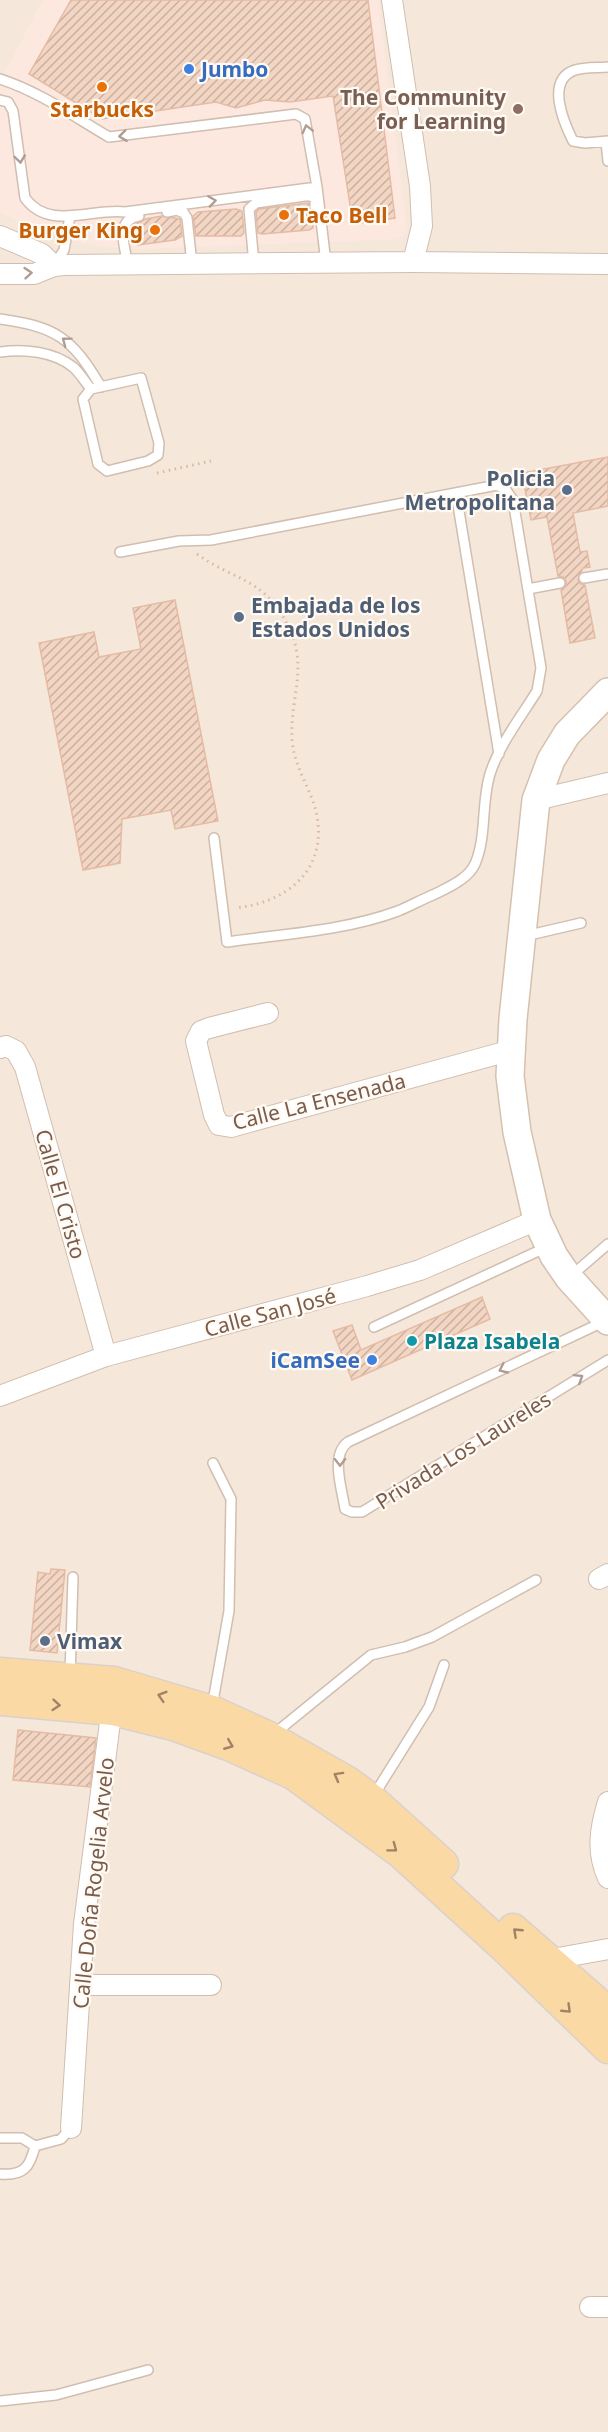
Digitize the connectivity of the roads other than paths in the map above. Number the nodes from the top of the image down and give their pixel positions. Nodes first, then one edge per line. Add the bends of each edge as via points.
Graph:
1 (392, 0) edge
2 (608, 67) edge
3 (0, 80) edge
4 (0, 100) edge
5 (607, 141) edge
6 (608, 161) edge
7 (317, 187) junction
8 (70, 216) junction
9 (0, 236) edge
10 (413, 262) junction
11 (324, 263) junction
12 (192, 264) junction
13 (254, 264) junction
14 (608, 264) edge
15 (128, 265) junction
16 (54, 266) junction
17 (0, 274) edge
18 (0, 319) edge
19 (0, 352) edge
20 (96, 388) junction
21 (456, 493) junction
22 (120, 552) dead end
23 (608, 574) edge
24 (584, 578) dead end
25 (560, 583) dead end
26 (528, 589) junction
27 (608, 692) edge
28 (499, 754) junction
29 (608, 783) edge
30 (536, 800) junction
31 (214, 838) dead end
32 (581, 923) dead end
33 (522, 937) junction
34 (268, 1013) dead end
35 (0, 1048) edge
36 (512, 1050) junction
37 (537, 1220) junction
38 (608, 1244) edge
39 (549, 1246) junction
40 (569, 1278) junction
41 (608, 1320) edge
42 (374, 1327) dead end
43 (106, 1356) junction
44 (608, 1360) edge
45 (0, 1396) edge
46 (213, 1463) dead end
47 (73, 1577) dead end
48 (536, 1580) dead end
49 (444, 1665) dead end
50 (0, 1674) edge
51 (70, 1678) junction
52 (113, 1696) junction
53 (0, 1700) edge
54 (212, 1711) junction
55 (269, 1737) junction
56 (371, 1799) junction
57 (608, 1802) edge
58 (608, 1878) edge
59 (608, 1949) edge
60 (540, 1968) junction
61 (80, 1985) junction
62 (211, 1985) dead end
63 (608, 2012) edge
64 (608, 2048) edge
65 (71, 2128) joint
66 (0, 2138) edge
67 (35, 2146) junction
68 (0, 2174) edge
69 (148, 2370) dead end
70 (0, 2401) edge

1 - 10 street via 420,186 422,226
2 - 5 lane via 569,74 561,84 559,96 561,114 573,141
7 -> 3 lane via 305,119 296,114 109,138 70,112 21,86
4 -> 8 lane via 8,102 13,111 26,198 33,208 51,215
5 - 6 lane
8 -> 7 lane
7 - 11 lane
8 - 16 lane via 64,250
9 - 16 street via 42,254
10 - 11 street
10 - 14 street
11 - 13 street
11 - 13 lane via 315,199 305,195 256,203 249,209
12 - 13 street
12 - 15 street
12 - 15 lane via 187,218 177,210 130,217 124,223
15 - 16 street
17 -> 16 street via 34,274
20 -> 18 lane via 84,357 63,337 25,322
19 - 20 lane via 39,352 59,359
20 - 20 lane via 84,395 83,404 98,464 111,471 158,455 159,443 141,378
21 - 22 lane via 211,540 179,541
21 - 26 lane via 497,485 506,490 513,500
21 - 28 lane
23 - 24 lane
25 - 26 lane
26 - 28 lane via 541,668 539,681 537,691
27 - 30 main road via 567,734
28 - 31 lane via 489,776 474,866 448,888 398,911 348,925 227,942
29 - 30 street
30 - 33 main road
32 - 33 lane
33 - 36 main road
34 - 36 street, Calle La Ensenada via 201,1031 196,1041 219,1125 231,1127
35 - 43 street, Calle El Cristo via 6,1046 16,1051 25,1067
36 - 37 main road via 510,1076 517,1132
37 - 39 main road
37 - 43 street, Calle San José via 420,1270
38 - 40 lane
39 - 40 main road
39 - 42 lane
40 - 41 main road
41 -> 44 lane, Privada Los Laureles via 341,1447 338,1457 345,1509 362,1512
43 - 45 street, Calle San José
46 - 54 lane via 231,1499 229,1611
47 - 51 lane
48 - 55 lane via 432,1637 371,1655
49 - 56 lane via 429,1707
50 - 51 main road
51 - 52 main road
53 -> 52 main road
54 -> 52 main road
52 -> 60 main road via 292,1774 401,1853
52 - 61 street, Calle Doña Rogelia Arvelo
54 - 55 main road
56 -> 55 main road
60 -> 56 main road
57 - 58 street via 599,1852
59 - 60 street
60 - 63 main road
60 -> 64 main road
61 - 62 street
61 - 65 street, Calle Doña Rogelia Arvelo
65 - 67 lane via 61,2139
66 - 67 lane via 22,2138
67 - 68 lane via 31,2162 23,2171
69 - 70 lane via 56,2395

